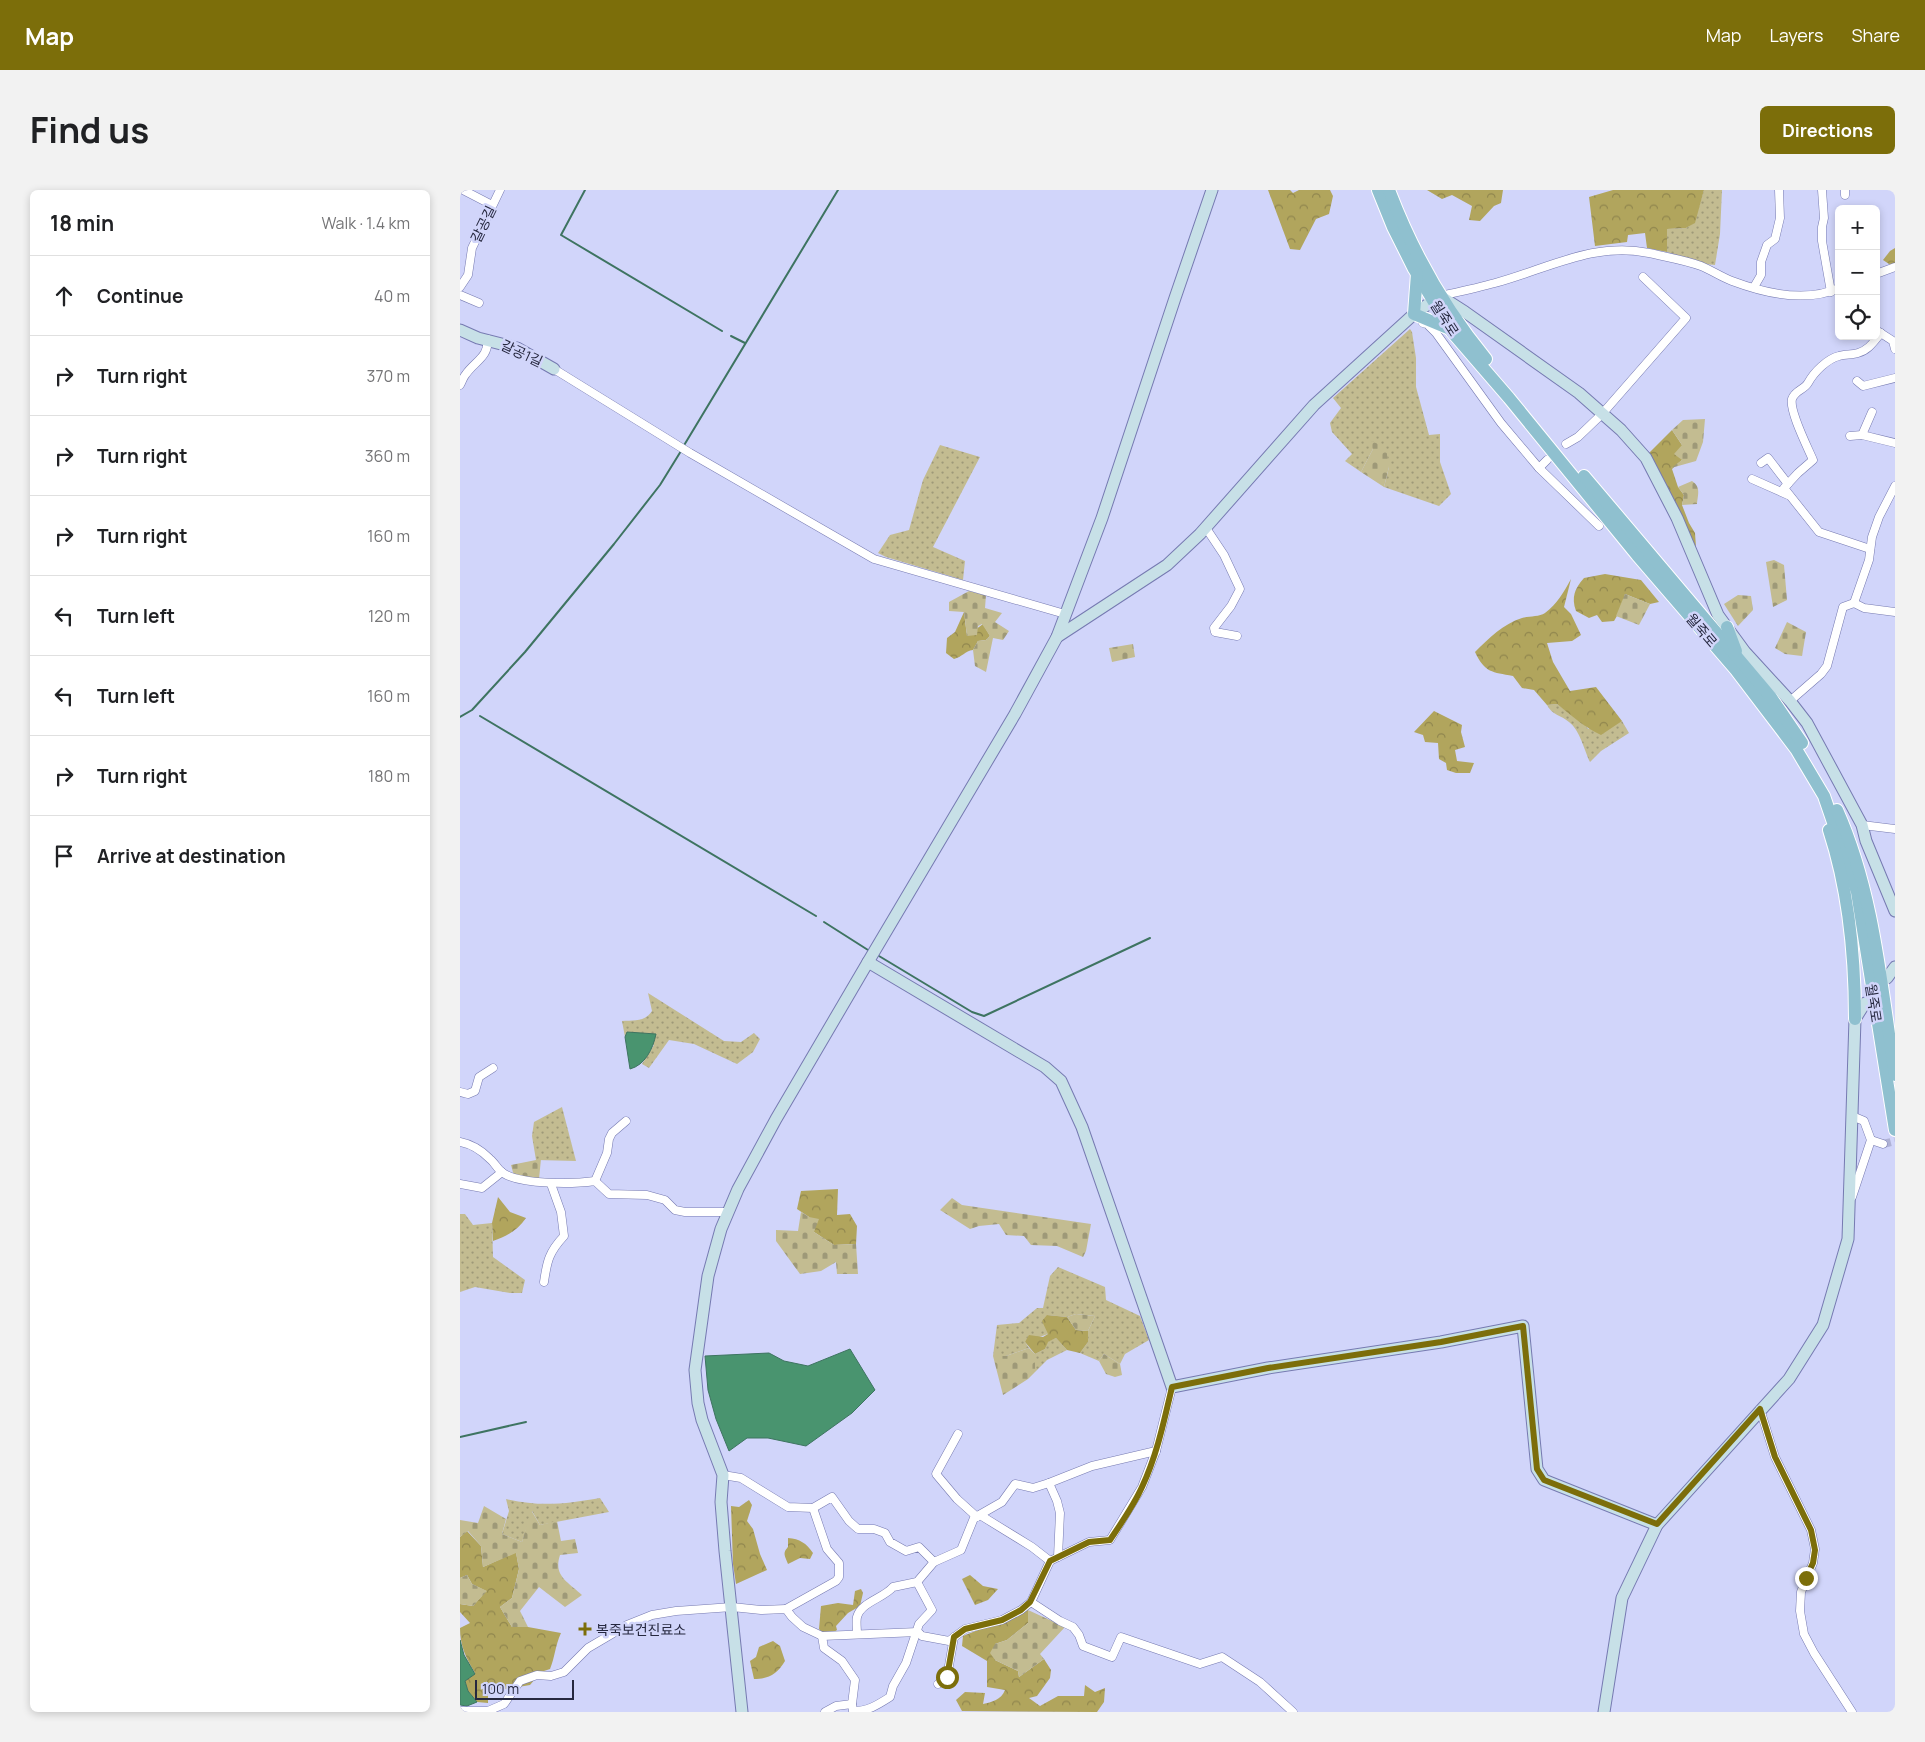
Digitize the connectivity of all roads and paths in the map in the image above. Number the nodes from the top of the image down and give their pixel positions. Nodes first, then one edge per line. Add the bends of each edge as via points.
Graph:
1 (463, 190) edge
2 (500, 190) edge
3 (1212, 190) edge
4 (1378, 190) edge
5 (1389, 190) edge
6 (1779, 190) edge
7 (1822, 190) edge
8 (492, 205) junction
9 (1895, 267) edge
10 (1880, 273) edge
11 (1417, 274) junction
12 (1644, 277) dead end
13 (460, 287) edge
14 (1754, 288) junction
15 (1835, 290) edge
16 (460, 295) edge
17 (1437, 298) junction
18 (478, 303) dead end
19 (1412, 317) junction
20 (1450, 329) junction
21 (460, 330) edge
22 (1880, 333) edge
23 (487, 340) junction
24 (1874, 340) edge
25 (1895, 349) edge
26 (554, 369) joint
27 (1895, 378) edge
28 (1857, 381) dead end
29 (460, 385) edge
30 (1872, 412) dead end
31 (1602, 414) junction
32 (1862, 435) junction
33 (1850, 436) dead end
34 (1895, 442) edge
35 (1566, 444) dead end
36 (1547, 460) dead end
37 (1762, 463) dead end
38 (1539, 468) junction
39 (1752, 479) dead end
40 (1788, 484) junction
41 (1895, 486) edge
42 (1790, 495) junction
43 (1599, 526) dead end
44 (1206, 528) junction
45 (1870, 549) junction
46 (1854, 603) junction
47 (1895, 612) edge
48 (1065, 614) junction
49 (1727, 627) junction
50 (1237, 636) dead end
51 (1057, 637) junction
52 (1738, 658) junction
53 (1790, 701) junction
54 (1796, 749) junction
55 (1862, 825) junction
56 (1895, 829) edge
57 (1895, 911) edge
58 (868, 962) junction
59 (1895, 967) edge
60 (1887, 978) dead end
61 (1865, 1003) dead end
62 (1855, 1020) junction
63 (493, 1068) dead end
64 (1895, 1075) edge
65 (460, 1092) edge
66 (1852, 1116) junction
67 (626, 1121) dead end
68 (1895, 1130) edge
69 (1871, 1140) junction
70 (460, 1142) edge
71 (1883, 1144) tunnel mouth
72 (502, 1172) junction
73 (595, 1180) junction
74 (460, 1184) edge
75 (551, 1184) junction
76 (1849, 1209) junction
77 (727, 1212) junction
78 (544, 1282) dead end
79 (1172, 1387) junction
80 (1760, 1409) junction
81 (958, 1434) dead end
82 (1156, 1451) junction
83 (723, 1475) junction
84 (1049, 1483) junction
85 (813, 1508) junction
86 (978, 1516) junction
87 (1657, 1524) junction
88 (1054, 1559) junction
89 (934, 1562) junction
90 (917, 1582) junction
91 (1030, 1602) junction
92 (732, 1607) junction
93 (786, 1609) junction
94 (918, 1632) junction
95 (857, 1633) junction
96 (822, 1636) junction
97 (954, 1637) junction
98 (938, 1684) dead end
99 (852, 1704) junction
100 (878, 1709) edge
101 (460, 1711) edge
102 (742, 1712) edge
103 (825, 1712) edge
104 (1293, 1712) edge
105 (1604, 1712) edge
106 (1852, 1712) edge

1 - 8 street
2 - 8 street, 갈공길
3 - 48 street via 1102,518
4 - 11 main road, 월죽로
5 - 17 main road, 월죽로
6 - 14 street via 1780,218 1775,239 1767,245
7 - 15 street via 1822,242
8 - 13 street, 갈공길 via 472,248 468,275
9 - 10 street
11 - 17 main road, 월죽로
11 - 19 main road
12 - 31 street via 1686,318
14 - 15 street via 1805,296
14 - 17 street via 1700,266 1622,249 1594,251 1496,283
16 - 18 street
17 - 19 street
17 - 20 main road, 월죽로
17 - 31 street via 1465,312 1579,393
17 - 52 main road, 월죽로
19 - 20 main road
19 - 38 street via 1436,333 1501,423
19 - 44 street via 1314,405
20 - 54 main road, 월죽로 via 1736,670
21 - 23 street, 갈공1길
22 - 25 street via 1893,341
23 - 26 street, 갈공1길 via 516,348
23 - 29 street via 485,353 466,373
24 - 40 street via 1869,348 1831,360 1812,374 1806,386 1795,392 1792,401 1798,426 1813,460
26 - 48 street via 690,453 874,559
27 - 28 street via 1863,386
30 - 32 street
31 - 35 street
31 - 49 street via 1646,458 1677,518 1718,615
32 - 33 street
32 - 34 street
36 - 38 street
37 - 40 street via 1768,458
38 - 43 street
39 - 42 street
40 - 42 street via 1784,488
41 - 45 street via 1879,517
42 - 45 street via 1819,532
44 - 50 street via 1224,555 1240,589 1214,628 1215,632
44 - 51 street via 1167,565
45 - 46 street
46 - 47 street via 1864,608
46 - 53 street via 1843,607 1827,666
48 - 51 street
49 - 52 main road
49 - 53 street via 1744,652
51 - 58 street
52 - 64 main road, 월죽로 via 1770,696 1809,753 1848,834 1870,913
53 - 55 street via 1807,723
54 - 62 main road via 1830,832 1846,896 1855,977
54 - 68 main road, 월죽로 via 1824,796 1856,892
55 - 56 street
55 - 57 street
58 - 77 street via 776,1120
58 - 79 street via 1045,1066 1061,1081 1082,1127
59 - 60 street
61 - 62 street
62 - 66 street
63 - 65 street via 479,1077 475,1091 468,1094
66 - 69 street via 1864,1122
66 - 76 street
67 - 73 street via 612,1133
69 - 71 street
69 - 76 street
70 - 72 street via 470,1144 490,1158
72 - 74 street via 482,1188
72 - 75 street via 526,1181
73 - 75 street
73 - 77 street via 609,1194 647,1195 665,1200 676,1210 686,1212
75 - 78 street via 561,1212 564,1236 547,1260
76 - 80 street via 1848,1239 1823,1325 1789,1379
77 - 83 street via 708,1276 696,1370 702,1420
79 - 82 street
79 - 87 street via 1523,1326 1537,1469 1544,1480
80 - 87 street
80 - 106 street via 1775,1457 1811,1530 1815,1550 1801,1592 1804,1634
81 - 86 street via 936,1474
82 - 84 street via 1092,1466
82 - 88 street via 1142,1487 1110,1540 1089,1542
83 - 85 street via 741,1478 788,1507
83 - 92 street via 724,1551
84 - 86 street via 1033,1488 1014,1484 1002,1502
84 - 88 street via 1060,1514
85 - 89 street via 832,1497 858,1529 874,1529 885,1534 890,1542 906,1551 919,1547
85 - 93 street via 827,1549 839,1563 839,1577
86 - 88 street
86 - 89 street via 968,1530 961,1550
87 - 105 street via 1622,1598
88 - 91 street
89 - 90 street
90 - 94 street via 932,1610 919,1624
90 - 95 street via 893,1587 888,1594 864,1607 857,1616
91 - 97 street via 1002,1620 965,1629
91 - 104 street via 1073,1627 1083,1646 1112,1657 1121,1638 1200,1664 1222,1657 1260,1682
92 - 93 street
92 - 101 street via 676,1611 627,1625 588,1648 564,1672 520,1681 504,1704 488,1711
92 - 102 street
93 - 96 street via 803,1627
94 - 95 street
94 - 97 street via 922,1636 949,1641
94 - 100 street via 906,1663 892,1686 890,1697
95 - 96 street
96 - 99 street via 824,1648 842,1661 855,1680
97 - 98 street via 947,1677
99 - 100 street via 853,1711
99 - 103 street via 836,1706

